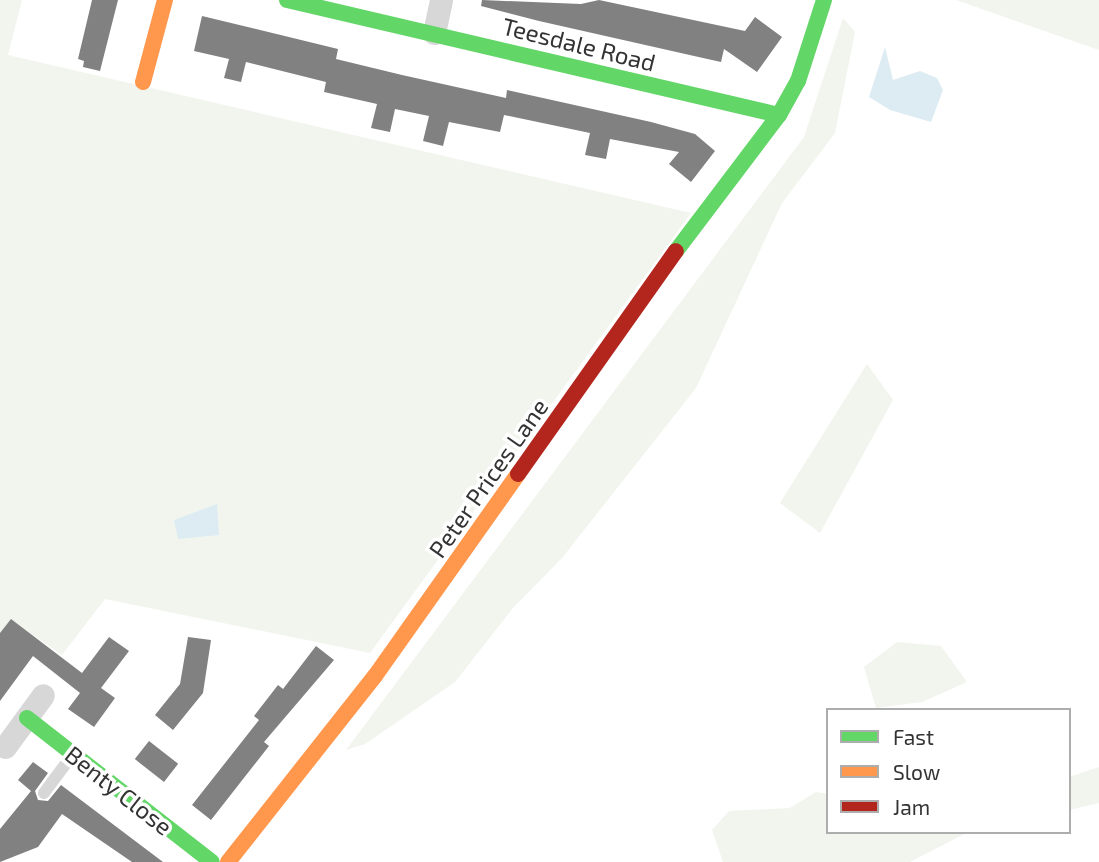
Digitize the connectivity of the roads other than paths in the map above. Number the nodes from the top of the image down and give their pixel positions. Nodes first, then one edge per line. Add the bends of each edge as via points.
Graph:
1 (165, 0) edge
2 (287, 0) edge
3 (442, 0) edge
4 (824, 0) edge
5 (433, 33) junction
6 (144, 82) dead end
7 (779, 115) junction
8 (43, 695) dead end
9 (27, 718) junction
10 (5, 747) dead end
11 (73, 754) junction
12 (44, 793) dead end
13 (212, 862) edge
14 (228, 862) edge

1 - 6 street
2 - 5 street, Teesdale Road
3 - 5 street
4 - 7 street, Peter Prices Lane via 798,81
5 - 7 street, Teesdale Road
7 - 14 street, Peter Prices Lane via 692,229 375,676
8 - 9 street
9 - 10 street
9 - 11 street, Benty Close
11 - 12 lane
11 - 13 street, Benty Close

